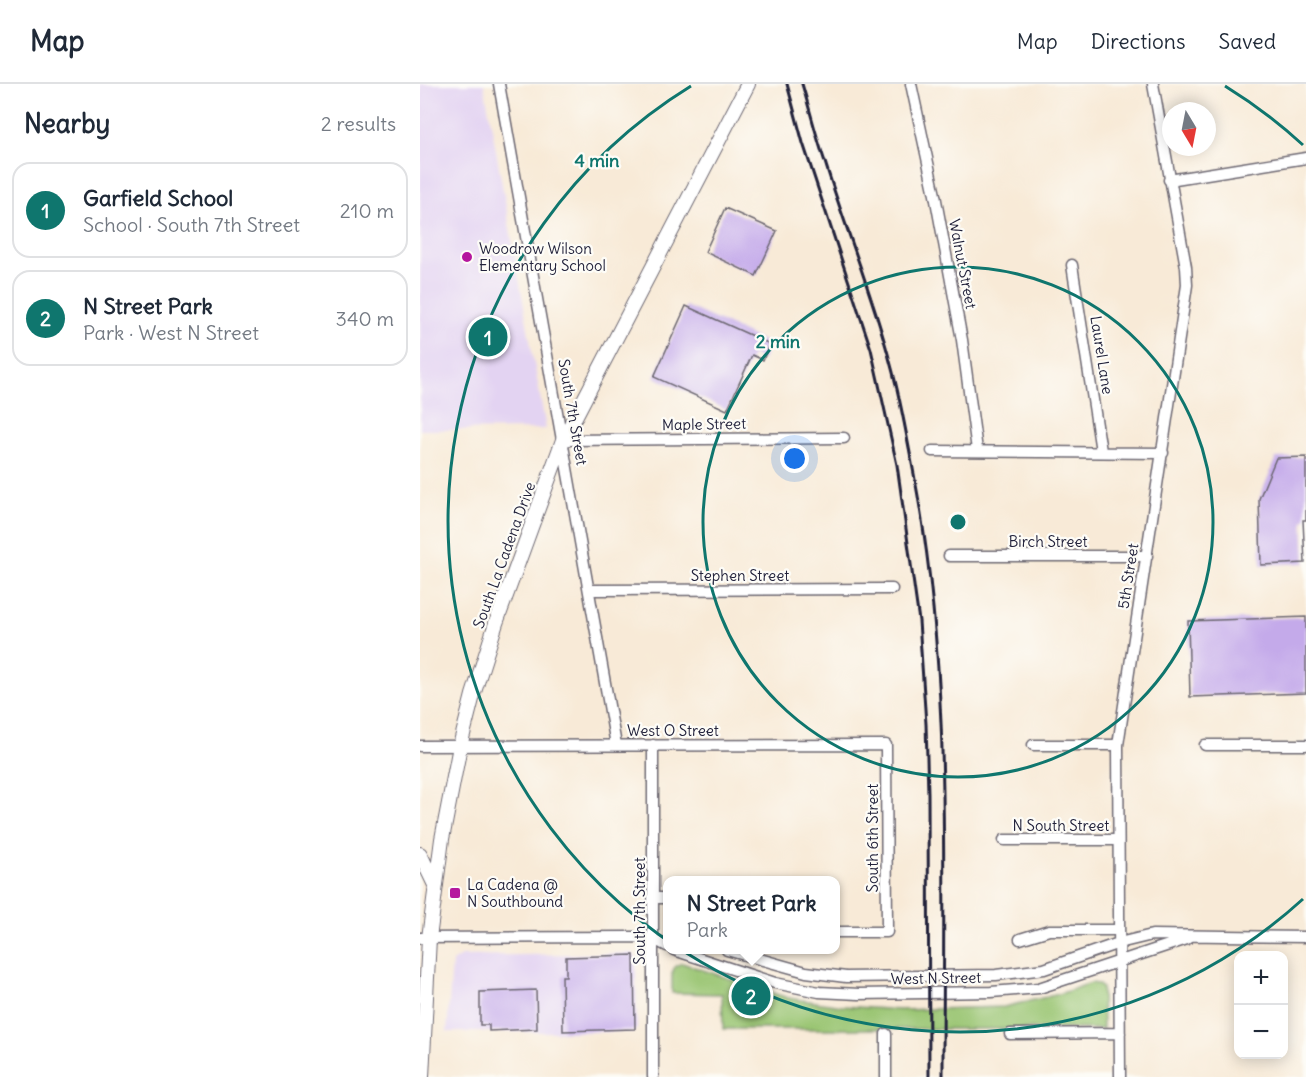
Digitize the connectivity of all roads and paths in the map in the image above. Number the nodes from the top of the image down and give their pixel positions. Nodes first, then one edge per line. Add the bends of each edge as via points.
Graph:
1 (500, 84) edge
2 (748, 84) edge
3 (910, 84) edge
4 (1153, 84) edge
5 (1306, 158) edge
6 (1169, 180) junction
7 (1072, 265) dead end
8 (844, 438) dead end
9 (563, 441) junction
10 (932, 450) dead end
11 (977, 450) junction
12 (1101, 451) junction
13 (1163, 453) junction
14 (949, 556) dead end
15 (1147, 556) junction
16 (589, 590) junction
17 (892, 590) dead end
18 (616, 745) junction
19 (653, 745) junction
20 (886, 745) joint
21 (1033, 745) dead end
22 (1205, 745) dead end
23 (1306, 745) edge
24 (420, 746) edge
25 (460, 746) junction
26 (1118, 746) junction
27 (1004, 840) dead end
28 (1118, 840) junction
29 (420, 854) edge
30 (435, 885) junction
31 (654, 898) junction
32 (663, 898) edge
33 (1119, 930) junction
34 (840, 932) edge
35 (663, 936) edge
36 (1197, 936) junction
37 (1306, 937) edge
38 (424, 938) edge
39 (654, 939) junction
40 (1020, 939) dead end
41 (1119, 943) junction
42 (663, 944) edge
43 (686, 954) edge
44 (741, 954) edge
45 (1119, 961) junction
46 (1120, 1033) junction
47 (886, 1034) dead end
48 (1010, 1034) dead end
49 (422, 1077) edge
50 (653, 1077) edge
51 (886, 1077) edge
52 (1120, 1077) edge

1 - 9 street, South 7th Street
2 - 9 main road, South La Cadena Drive
3 - 11 street, Walnut Street via 962,340
4 - 6 street, 5th Street
5 - 6 street
6 - 13 street, 5th Street via 1187,285
7 - 12 street, Laurel Lane
8 - 9 street, Maple Street
9 - 16 street, South 7th Street
9 - 25 main road, South La Cadena Drive via 506,593
10 - 11 street
11 - 12 street
12 - 13 street
13 - 15 street, 5th Street
14 - 15 street, Birch Street
15 - 26 street, 5th Street
16 - 17 street, Stephen Street
16 - 18 street, South 7th Street
18 - 19 street, West O Street
18 - 25 street, West O Street
19 - 20 street, West O Street
19 - 31 street, South 7th Street
20 - 34 street, South 6th Street via 887,932
21 - 26 street
22 - 23 street
24 - 25 street, West O Street
25 - 30 main road, South La Cadena Drive
26 - 28 street, 5th Street
27 - 28 street, N South Street
28 - 33 street, 5th Street
29 - 30 main road
30 - 38 main road, South La Cadena Drive
31 - 32 street
31 - 39 street, South 7th Street
33 - 40 street via 1049,930
33 - 41 street, 5th Street
35 - 39 street
36 - 37 street, West N Street
36 - 41 street, West N Street via 1152,935
36 - 45 street, West N Street
38 - 39 street
38 - 49 main road, South La Cadena Drive
39 - 42 street
39 - 50 street, South 7th Street
41 - 44 street, West N Street via 1044,969 996,975 836,976
41 - 45 street, 5th Street
43 - 45 street, West N Street via 775,983 819,992 860,994 992,993 1039,988
45 - 46 street, 5th Street
46 - 48 street
46 - 52 street, 5th Street
47 - 51 street

